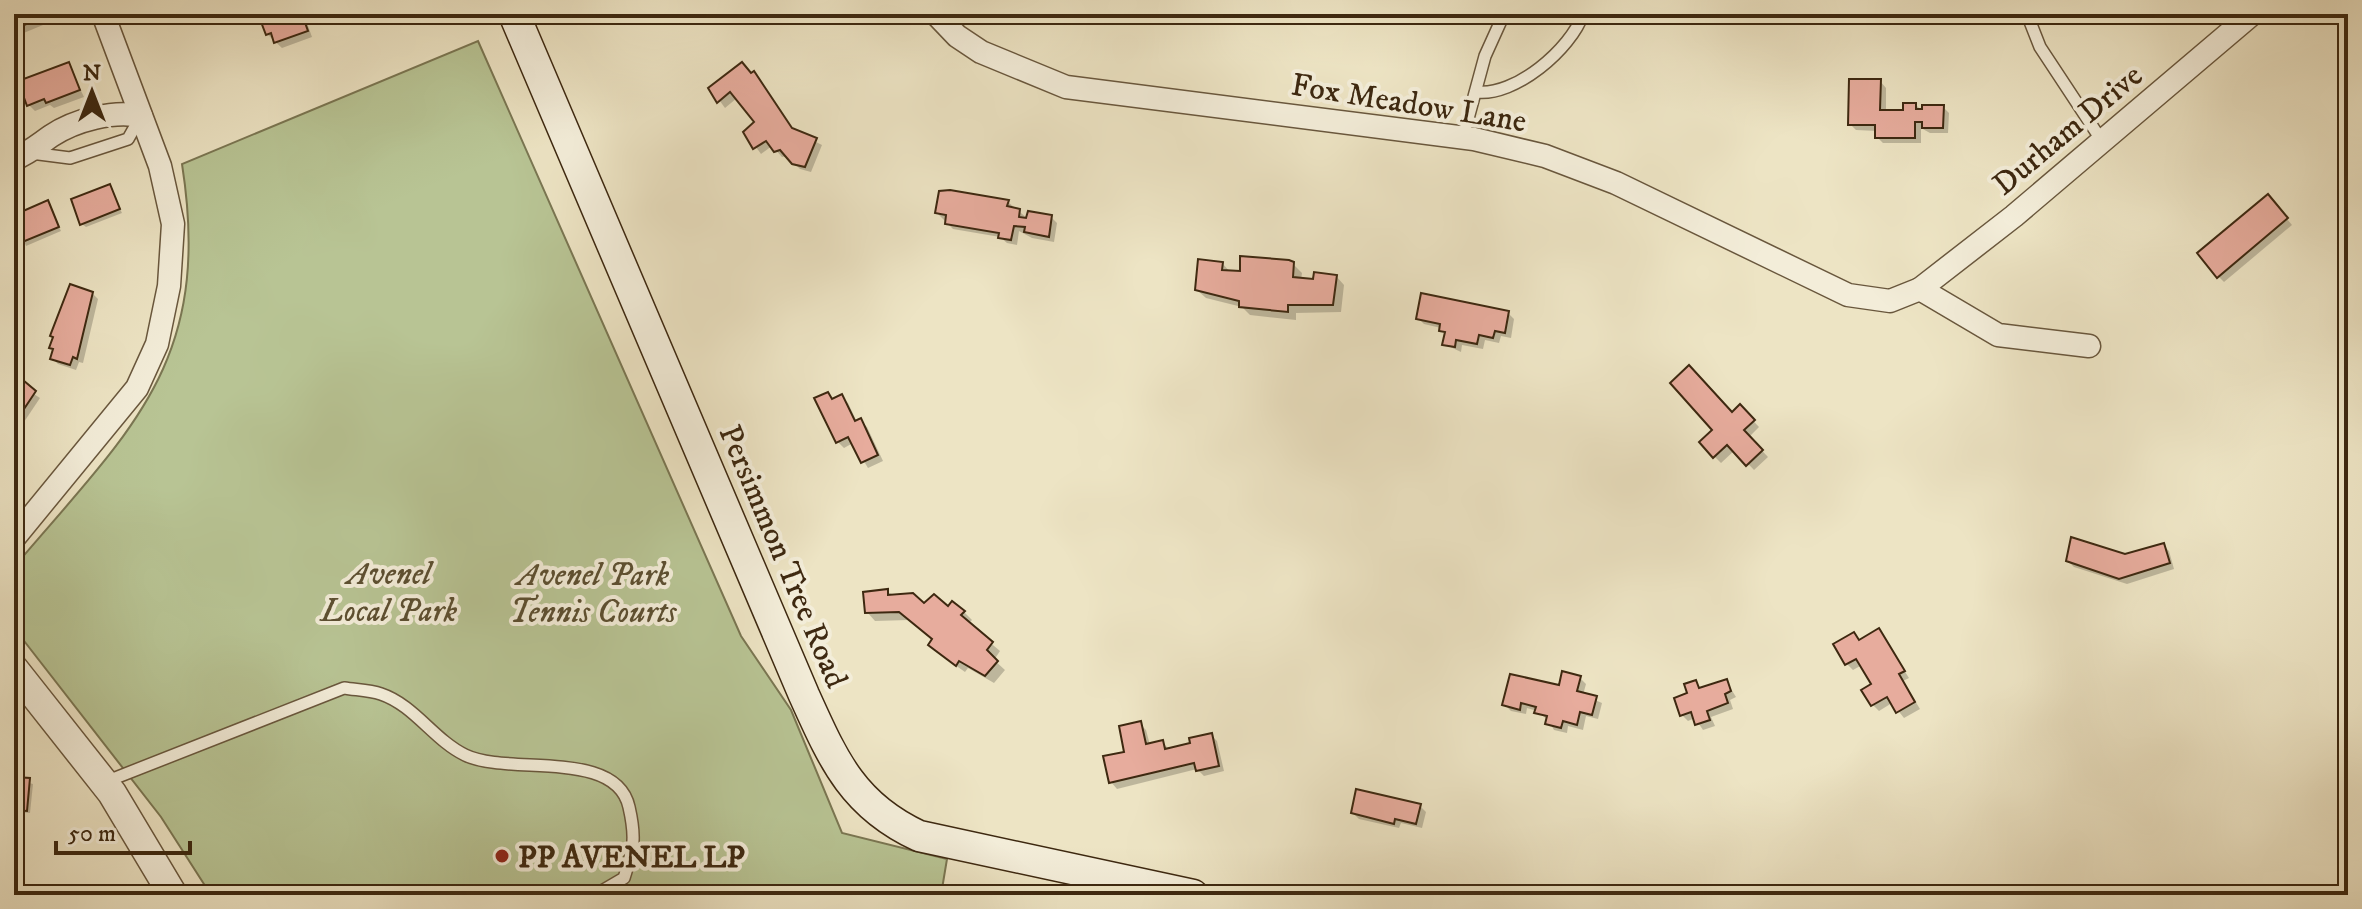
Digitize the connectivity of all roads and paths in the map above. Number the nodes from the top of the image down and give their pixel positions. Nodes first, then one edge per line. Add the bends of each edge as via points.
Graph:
1 (103, 14) edge
2 (514, 14) edge
3 (936, 14) edge
4 (1504, 14) edge
5 (1583, 14) edge
6 (2027, 14) edge
7 (2252, 14) edge
8 (1476, 92) junction
9 (141, 116) junction
10 (1463, 137) junction
11 (2102, 141) junction
12 (22, 156) edge
13 (1920, 289) junction
14 (2089, 346) dead end
15 (14, 538) edge
16 (14, 669) edge
17 (105, 783) junction
18 (173, 895) edge
19 (595, 895) edge
20 (1193, 895) edge

1 - 9 street
2 - 20 main road, Persimmon Tree Road via 804,695 832,757 859,796 889,822 919,836
3 - 10 street, Fox Meadow Lane via 981,52 1066,87
4 - 8 lane
5 - 8 lane via 1563,50 1515,83 1490,94
6 - 11 lane via 2040,47
7 - 11 street, Durham Drive
8 - 10 lane
9 - 12 street via 118,111 54,134
9 - 15 street via 160,166 173,224 169,286 157,344 123,409
10 - 13 street, Fox Meadow Lane via 1545,156 1616,183 1848,295 1890,301
11 - 13 street, Durham Drive
13 - 14 street via 1998,335
16 - 17 street
17 - 18 street
17 - 19 lane via 297,703 344,688 382,694 472,758 596,771 626,796 636,840 624,878

